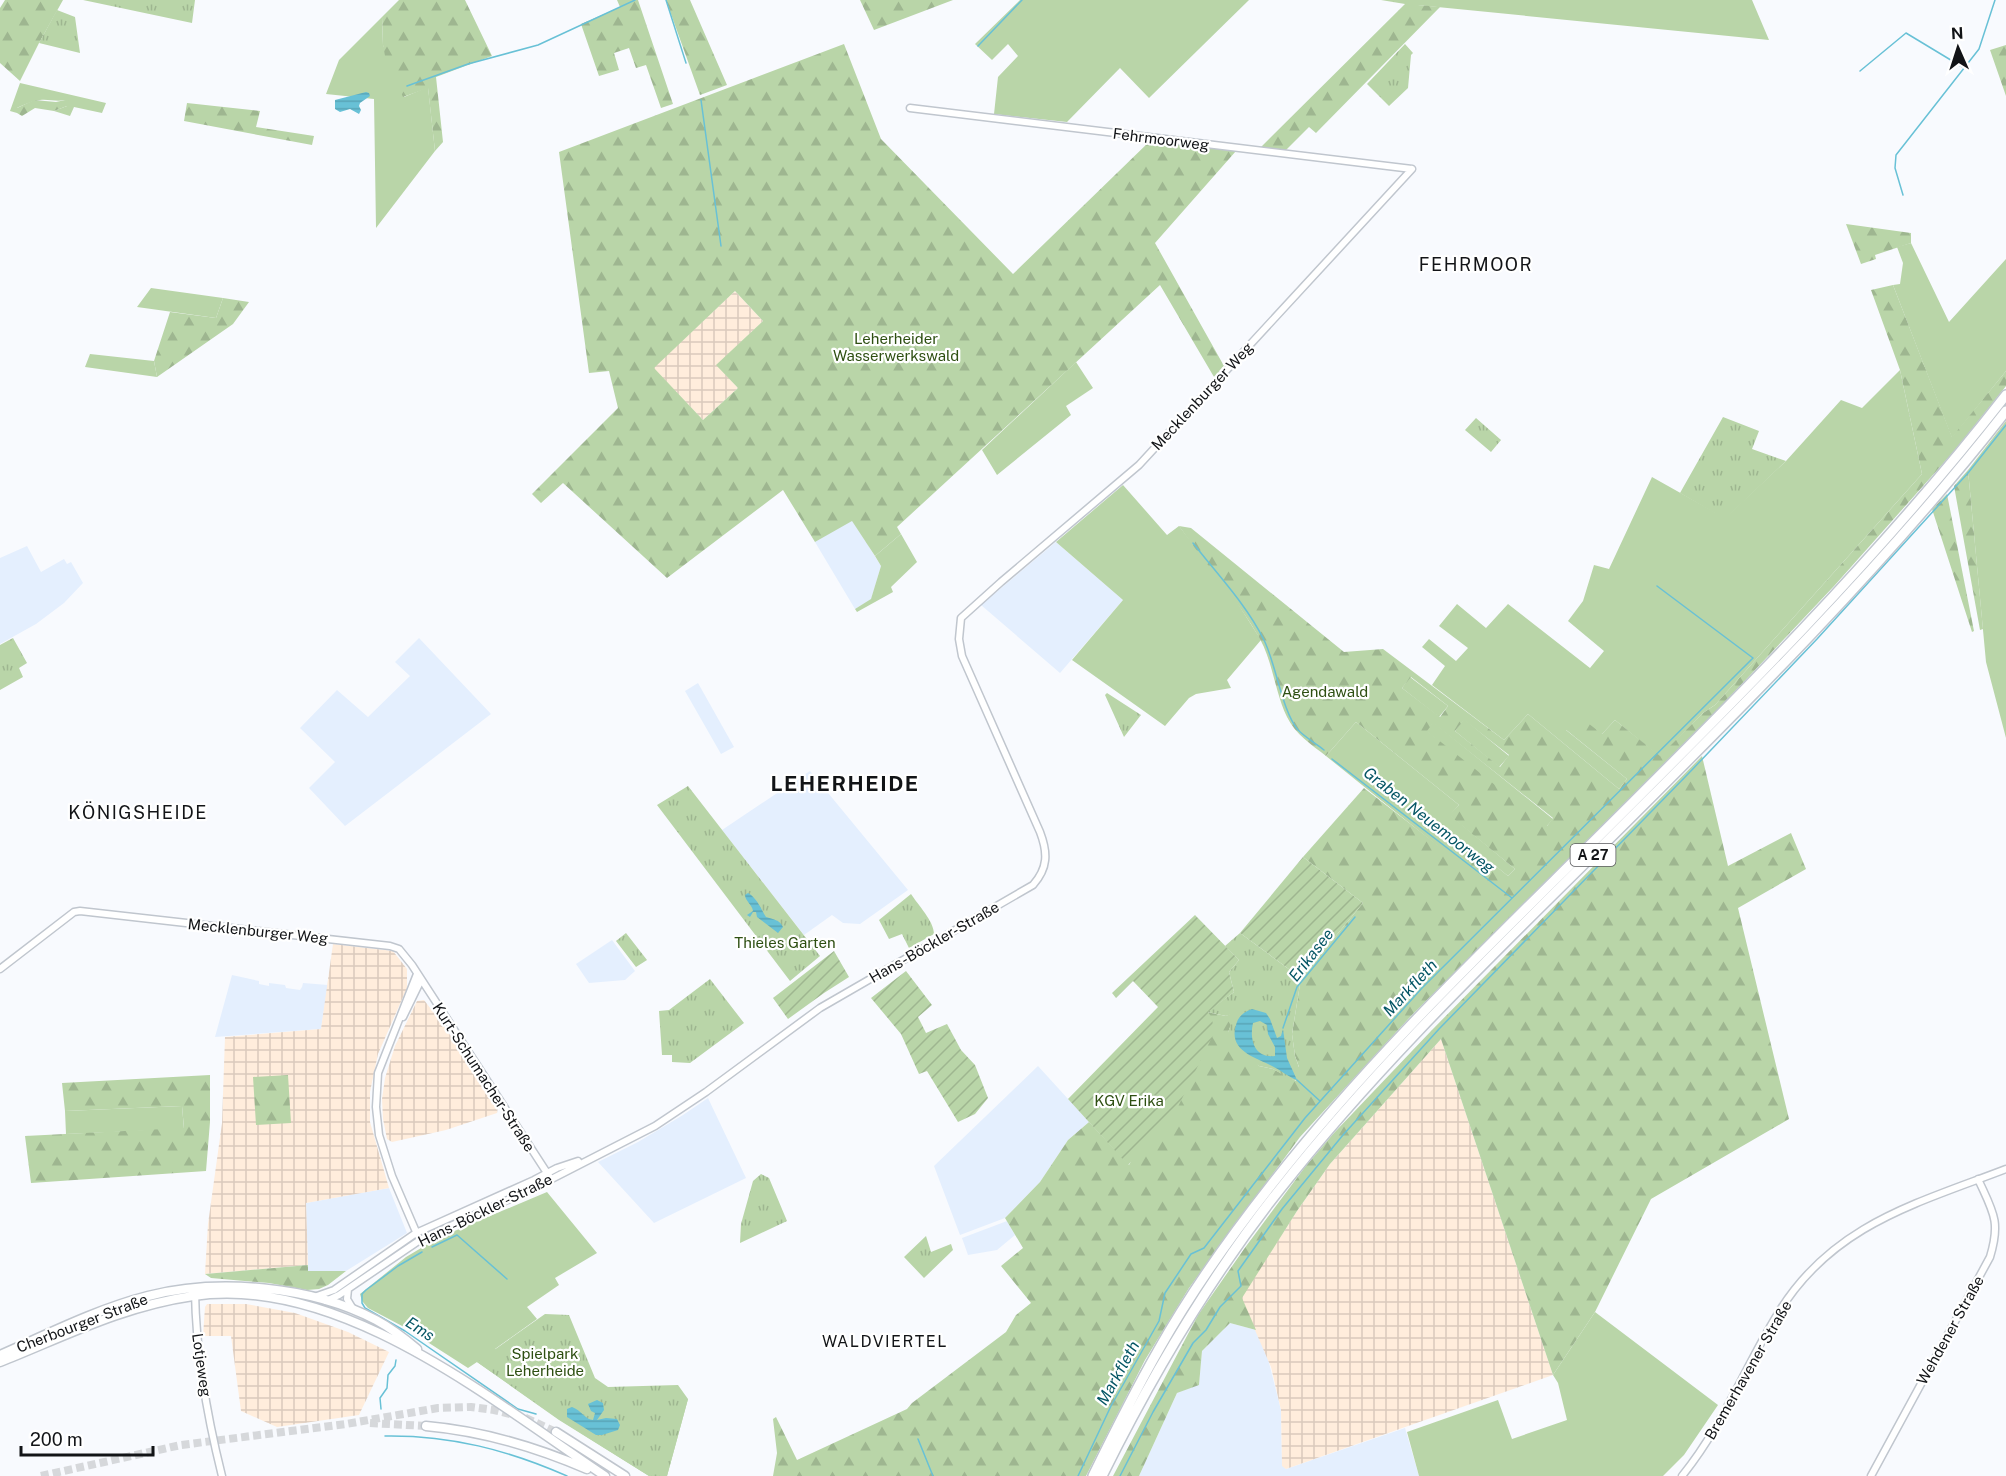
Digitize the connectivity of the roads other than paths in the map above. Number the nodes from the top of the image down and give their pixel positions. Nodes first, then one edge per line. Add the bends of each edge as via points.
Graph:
1 (910, 108) dead end
2 (1412, 169) joint
3 (2006, 395) edge
4 (2006, 411) edge
5 (975, 604) junction
6 (961, 618) joint
7 (959, 637) junction
8 (0, 969) edge
9 (419, 977) junction
10 (2006, 1168) edge
11 (549, 1176) junction
12 (1978, 1179) junction
13 (416, 1233) junction
14 (420, 1240) junction
15 (348, 1288) junction
16 (195, 1292) junction
17 (327, 1297) junction
18 (306, 1300) junction
19 (353, 1309) junction
20 (328, 1311) junction
21 (0, 1355) edge
22 (0, 1362) edge
23 (434, 1363) junction
24 (426, 1426) tunnel mouth
25 (1126, 1428) junction
26 (556, 1432) tunnel mouth
27 (222, 1476) edge
28 (604, 1476) edge
29 (625, 1476) edge
30 (1093, 1476) edge
31 (1102, 1476) edge
32 (1108, 1476) edge
33 (1682, 1476) edge
34 (1871, 1476) edge

1 - 2 street, Fehrmoorweg
2 - 5 street, Mecklenburger Weg via 1139,465
3 - 30 highway, A 27 via 1907,514 1800,633 1446,988 1332,1109 1270,1186 1160,1346
4 - 25 highway, A 27 via 1915,521 1804,642 1453,994 1343,1113 1279,1190 1223,1267
5 - 6 street, Mecklenburger Weg
5 - 7 street, Mecklenburger Weg
6 - 7 street, Hans-Böckler-Straße
7 - 11 street, Hans-Böckler-Straße via 962,656 1043,841 1046,854 1039,878 1023,891 820,1008 706,1092 632,1140
8 - 9 street, Mecklenburger Weg via 74,912 86,911 390,946 402,952
9 - 11 street, Kurt-Schumacher-Straße
9 - 13 street via 378,1073 376,1107 379,1135 392,1176
10 - 12 street, Bremerhavener Straße
11 - 13 street, Hans-Böckler-Straße
11 - 14 street, Hans-Böckler-Straße
12 - 33 street, Bremerhavener Straße via 1859,1231 1817,1263 1777,1315 1722,1419
12 - 34 street, Wehdener Straße via 1995,1216 1996,1238 1990,1257
13 - 14 street
13 - 17 street, Hans-Böckler-Straße
14 - 15 street, Hans-Böckler-Straße
15 - 17 street, Hans-Böckler-Straße
15 - 19 street via 347,1299
16 - 18 main road, Cherbourger Straße
16 - 21 main road, Cherbourger Straße via 171,1291 132,1300
16 - 22 main road, Cherbourger Straße via 115,1314
16 - 27 street, Lotjeweg via 202,1380
17 - 18 main road via 315,1304
17 - 19 main road, Cherbourger Straße
17 - 20 main road
18 - 20 main road, Cherbourger Straße
19 - 23 main road, Cherbourger Straße via 393,1330
20 - 23 main road, Cherbourger Straße
23 - 28 main road, Cherbourger Straße
24 - 28 main road via 506,1440
25 - 31 highway, A 27
25 - 32 highway via 1126,1439
26 - 29 main road

